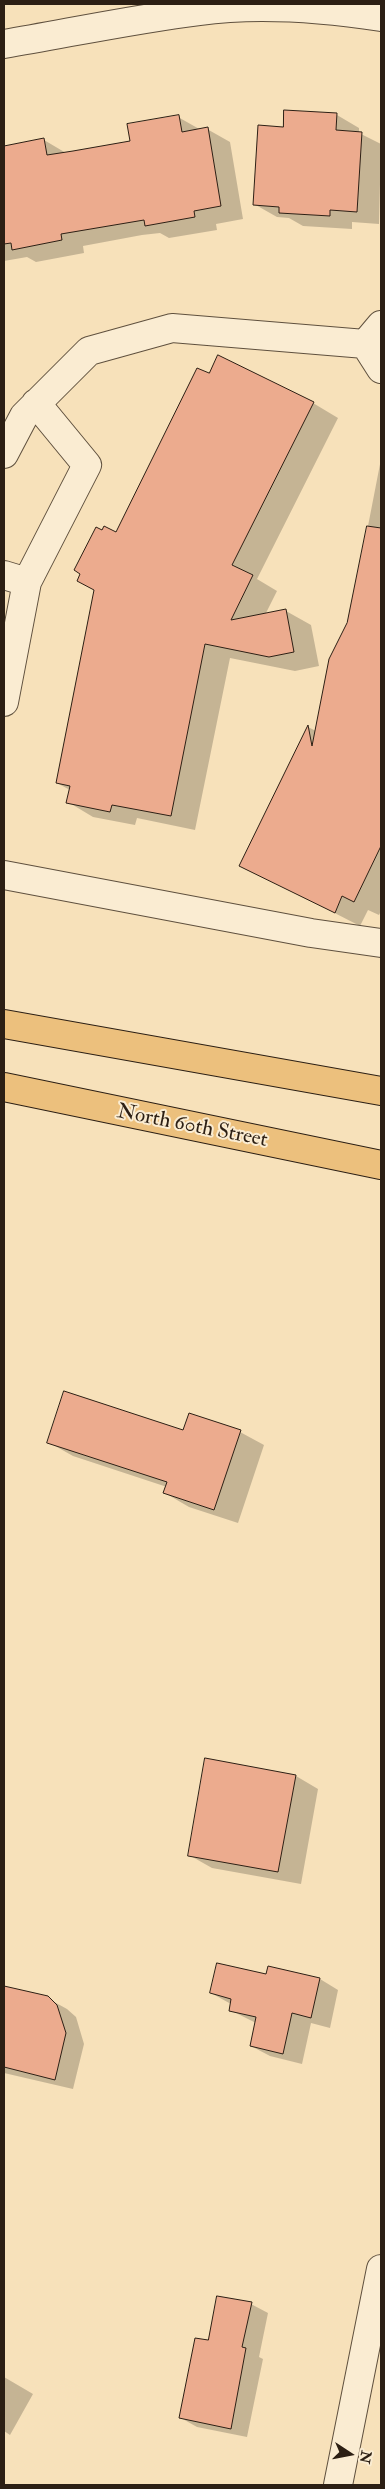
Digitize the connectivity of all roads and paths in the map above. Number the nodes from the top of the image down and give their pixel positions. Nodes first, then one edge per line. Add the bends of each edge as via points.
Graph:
1 (381, 17) edge
2 (4, 44) edge
3 (373, 334) edge
4 (381, 369) edge
5 (36, 403) junction
6 (4, 454) edge
7 (15, 579) edge
8 (4, 702) edge
9 (4, 875) edge
10 (381, 944) edge
11 (4, 1024) edge
12 (4, 1086) edge
13 (381, 1091) edge
14 (381, 1165) edge
15 (381, 2269) edge
16 (338, 2485) edge

1 - 2 street via 313,9 200,11
3 - 4 street
3 - 5 street via 172,328 89,351
5 - 6 street via 24,416
5 - 7 street via 87,464
7 - 8 street
9 - 10 street
11 - 13 main road
12 - 14 main road, North 60th Street
15 - 16 street

